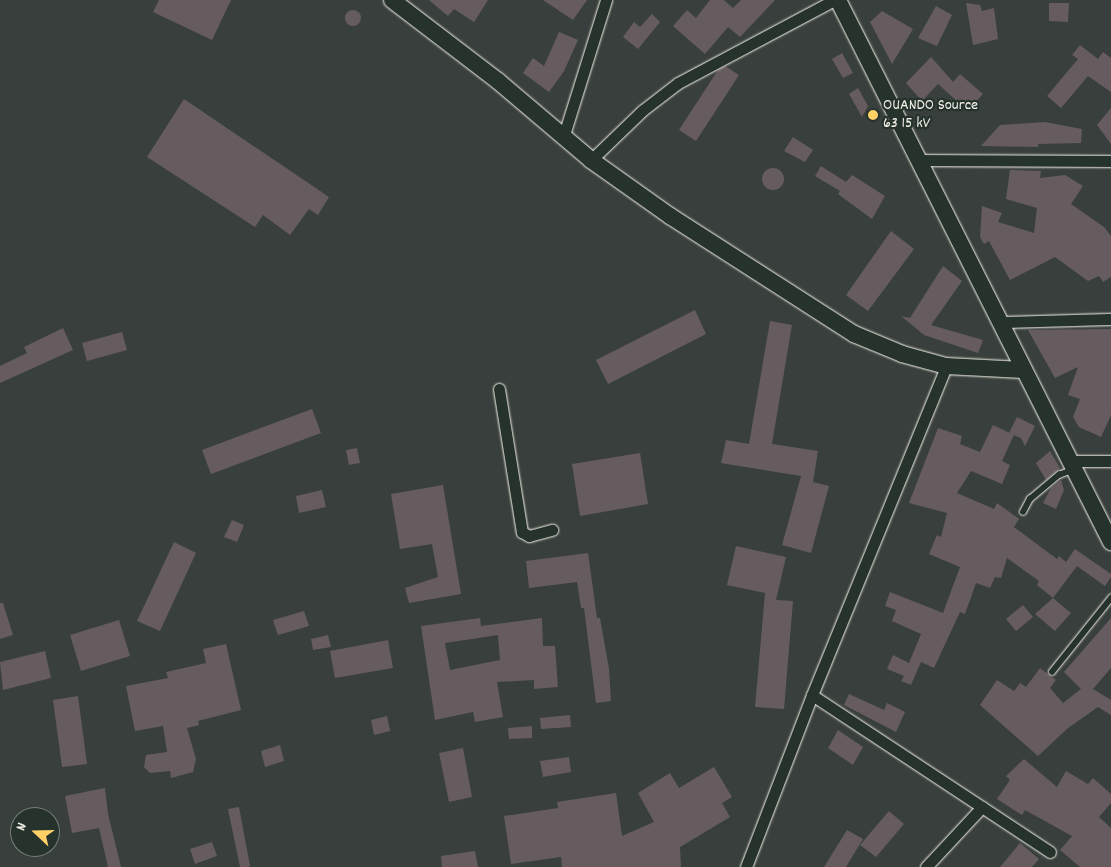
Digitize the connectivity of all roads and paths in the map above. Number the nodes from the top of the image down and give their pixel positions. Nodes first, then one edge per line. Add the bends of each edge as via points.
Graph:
1 (392, 0) edge
2 (606, 0) edge
3 (834, 0) edge
4 (838, 0) edge
5 (563, 138) junction
6 (591, 160) junction
7 (920, 160) junction
8 (1111, 161) edge
9 (1111, 320) edge
10 (1002, 322) junction
11 (946, 366) junction
12 (1023, 370) junction
13 (499, 388) dead end
14 (1111, 461) edge
15 (1072, 465) junction
16 (1023, 512) dead end
17 (552, 530) dead end
18 (1111, 542) edge
19 (1111, 598) edge
20 (1052, 672) dead end
21 (812, 695) junction
22 (982, 807) junction
23 (1050, 852) dead end
24 (746, 867) edge
25 (926, 867) edge

1 - 5 street via 498,81
2 - 5 street
3 - 6 street via 678,83 642,110
4 - 7 street
5 - 6 street
6 - 11 street via 670,216 854,334 902,354
7 - 8 street
7 - 10 street
9 - 10 street
10 - 12 street
11 - 12 street
11 - 21 street
12 - 15 street
13 - 17 street via 522,532 529,536
14 - 15 street
15 - 16 lane via 1030,499
15 - 18 street
19 - 20 lane
21 - 22 street
21 - 24 street
22 - 23 street
22 - 25 street

